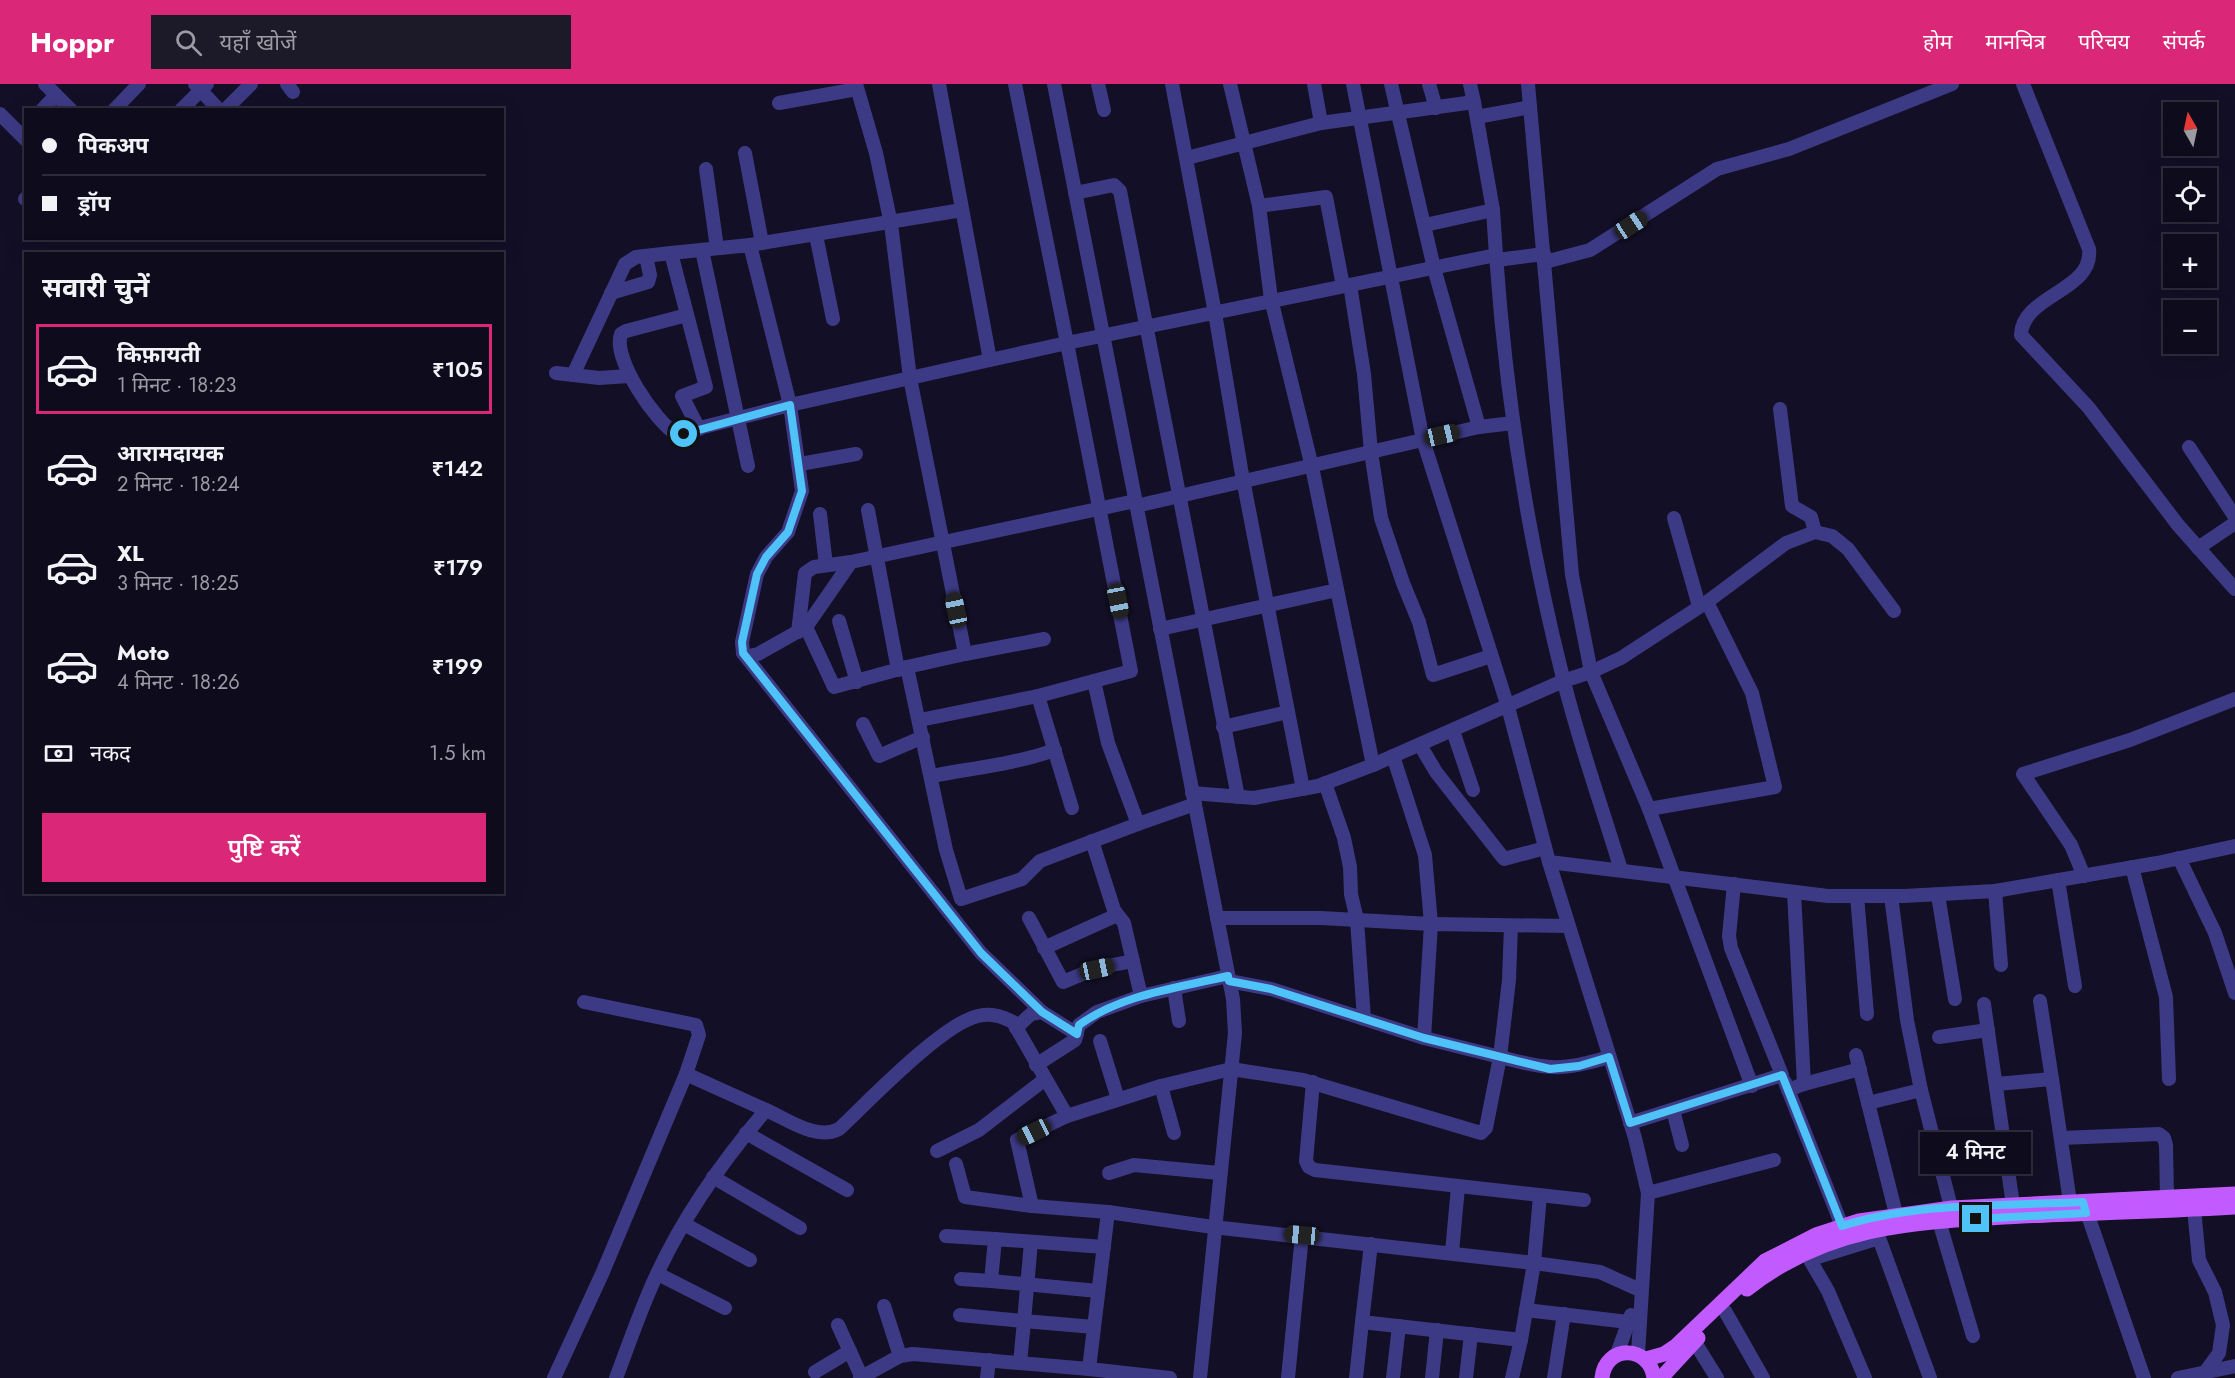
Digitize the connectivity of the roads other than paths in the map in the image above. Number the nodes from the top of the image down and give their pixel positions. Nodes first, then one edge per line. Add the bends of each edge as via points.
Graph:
1 (45, 84) edge
2 (139, 84) edge
3 (251, 84) edge
4 (939, 84) edge
5 (1015, 84) edge
6 (1054, 84) edge
7 (1098, 84) edge
8 (1172, 84) edge
9 (1230, 84) edge
10 (1314, 84) edge
11 (1353, 84) edge
12 (1391, 84) edge
13 (1429, 84) edge
14 (1470, 84) edge
15 (1528, 84) edge
16 (1952, 84) edge
17 (2023, 84) edge
18 (201, 86) edge
19 (857, 87) edge
20 (56, 95) junction
21 (1474, 102) junction
22 (779, 103) dead end
23 (1530, 107) junction
24 (44, 108) edge
25 (69, 108) edge
26 (116, 108) edge
27 (183, 108) edge
28 (218, 108) edge
29 (227, 108) edge
30 (1436, 108) junction
31 (1104, 110) dead end
32 (1396, 112) junction
33 (0, 114) edge
34 (1477, 117) junction
35 (1360, 119) junction
36 (1322, 123) junction
37 (23, 133) edge
38 (1244, 145) junction
39 (745, 153) dead end
40 (1187, 158) junction
41 (706, 169) dead end
42 (1075, 193) junction
43 (1259, 206) junction
44 (962, 210) junction
45 (1493, 210) junction
46 (891, 224) junction
47 (1425, 225) junction
48 (816, 235) junction
49 (756, 244) junction
50 (717, 248) junction
51 (702, 250) junction
52 (671, 253) junction
53 (646, 256) junction
54 (1496, 258) junction
55 (1544, 258) junction
56 (1434, 268) junction
57 (1393, 276) junction
58 (1346, 286) junction
59 (611, 293) junction
60 (1271, 299) junction
61 (1215, 313) junction
62 (687, 315) junction
63 (833, 319) dead end
64 (1149, 326) junction
65 (1101, 335) junction
66 (1067, 343) junction
67 (990, 360) junction
68 (556, 374) dead end
69 (573, 375) junction
70 (629, 376) junction
71 (910, 378) junction
72 (790, 405) junction
73 (1780, 409) dead end
74 (738, 419) junction
75 (1514, 423) junction
76 (1479, 427) junction
77 (699, 429) junction
78 (1423, 440) junction
79 (2189, 447) dead end
80 (1371, 452) junction
81 (856, 453) dead end
82 (800, 464) junction
83 (748, 466) dead end
84 (1312, 467) junction
85 (1243, 482) junction
86 (1180, 497) junction
87 (1135, 504) junction
88 (1100, 508) junction
89 (868, 510) dead end
90 (820, 514) dead end
91 (2235, 517) edge
92 (1674, 518) dead end
93 (2235, 523) edge
94 (1815, 532) junction
95 (941, 543) junction
96 (2198, 548) junction
97 (876, 556) junction
98 (851, 562) junction
99 (826, 566) junction
100 (2235, 589) edge
101 (1337, 590) junction
102 (1703, 604) junction
103 (1267, 606) junction
104 (1894, 611) dead end
105 (1204, 620) junction
106 (839, 621) dead end
107 (1160, 629) junction
108 (802, 630) junction
109 (1044, 639) dead end
110 (743, 653) junction
111 (965, 654) junction
112 (1491, 656) junction
113 (903, 668) junction
114 (1591, 672) junction
115 (1094, 681) junction
116 (1563, 681) junction
117 (856, 682) junction
118 (1038, 696) junction
119 (2235, 699) edge
120 (1508, 707) junction
121 (1288, 712) junction
122 (920, 720) junction
123 (863, 724) dead end
124 (1223, 727) junction
125 (1453, 730) junction
126 (923, 737) junction
127 (1420, 745) junction
128 (1055, 750) junction
129 (1393, 756) junction
130 (1373, 765) junction
131 (932, 776) junction
132 (1324, 783) junction
133 (1303, 789) junction
134 (1473, 790) dead end
135 (1238, 797) junction
136 (1194, 798) junction
137 (1072, 808) dead end
138 (1649, 809) junction
139 (1138, 825) junction
140 (1092, 842) junction
141 (2235, 846) edge
142 (1545, 848) junction
143 (2179, 858) junction
144 (1549, 862) junction
145 (2132, 867) junction
146 (1621, 870) junction
147 (2084, 876) junction
148 (1676, 877) junction
149 (2058, 880) junction
150 (1734, 884) junction
151 (1995, 891) junction
152 (1794, 892) junction
153 (1938, 895) junction
154 (1857, 896) junction
155 (1891, 896) junction
156 (1117, 915) junction
157 (1029, 918) dead end
158 (1217, 918) junction
159 (1358, 920) junction
160 (1431, 924) junction
161 (1510, 926) junction
162 (1568, 926) junction
163 (1044, 948) junction
164 (1735, 959) junction
165 (1133, 961) junction
166 (2001, 965) dead end
167 (1710, 970) junction
168 (1229, 978) junction
169 (2075, 986) dead end
170 (1174, 988) junction
171 (2235, 993) edge
172 (1141, 996) junction
173 (1956, 999) dead end
174 (2040, 1001) dead end
175 (584, 1002) dead end
176 (1984, 1004) dead end
177 (1042, 1012) junction
178 (1867, 1014) dead end
179 (1364, 1019) junction
180 (1179, 1022) dead end
181 (1016, 1028) junction
182 (1988, 1030) junction
183 (1077, 1034) junction
184 (1939, 1037) dead end
185 (1424, 1038) junction
186 (1100, 1041) dead end
187 (1500, 1057) junction
188 (1609, 1057) junction
189 (1036, 1065) junction
190 (1231, 1069) junction
191 (686, 1074) junction
192 (1782, 1075) junction
193 (2052, 1079) junction
194 (2169, 1079) dead end
195 (1044, 1080) junction
196 (1313, 1082) junction
197 (1804, 1084) junction
198 (1997, 1084) junction
199 (1161, 1086) junction
200 (1752, 1086) junction
201 (1788, 1090) junction
202 (1921, 1090) junction
203 (1118, 1099) junction
204 (1868, 1103) junction
205 (766, 1110) junction
206 (1673, 1110) junction
207 (1067, 1116) junction
208 (1630, 1123) junction
209 (746, 1133) junction
210 (1174, 1133) dead end
211 (2061, 1138) junction
212 (1682, 1145) dead end
213 (937, 1151) dead end
214 (1774, 1160) dead end
215 (956, 1164) dead end
216 (1108, 1173) dead end
217 (1219, 1173) junction
218 (713, 1177) junction
219 (1458, 1186) junction
220 (847, 1190) dead end
221 (1648, 1192) junction
222 (2235, 1194) edge
223 (1540, 1196) junction
224 (2167, 1197) junction
225 (1584, 1200) dead end
226 (2013, 1205) junction
227 (1032, 1206) junction
228 (2080, 1206) junction
229 (2235, 1207) edge
230 (2194, 1209) junction
231 (1108, 1212) junction
232 (1896, 1214) junction
233 (1948, 1216) junction
234 (684, 1224) junction
235 (1842, 1226) junction
236 (1214, 1227) junction
237 (800, 1228) dead end
238 (1876, 1228) junction
239 (1302, 1235) junction
240 (946, 1236) dead end
241 (995, 1239) junction
242 (1031, 1242) junction
243 (1212, 1244) junction
244 (1371, 1244) junction
245 (1104, 1247) junction
246 (1452, 1252) junction
247 (1804, 1252) junction
248 (750, 1260) dead end
249 (1534, 1263) junction
250 (658, 1274) junction
251 (961, 1279) dead end
252 (991, 1281) junction
253 (1028, 1284) junction
254 (1641, 1290) junction
255 (1098, 1291) junction
256 (884, 1306) dead end
257 (725, 1308) dead end
258 (1526, 1310) junction
259 (1725, 1311) junction
260 (1564, 1314) junction
261 (960, 1315) dead end
262 (1024, 1320) junction
263 (1362, 1322) junction
264 (1628, 1322) junction
265 (838, 1325) dead end
266 (1398, 1326) junction
267 (1094, 1327) junction
268 (1437, 1330) junction
269 (1471, 1334) junction
270 (1972, 1336) dead end
271 (1521, 1340) junction
272 (1695, 1341) junction
273 (850, 1351) junction
274 (1617, 1354) junction
275 (900, 1356) junction
276 (1642, 1356) junction
277 (989, 1360) junction
278 (1023, 1363) junction
279 (2235, 1366) edge
280 (1089, 1369) junction
281 (815, 1372) dead end
282 (2205, 1375) edge
283 (1602, 1377) edge
284 (554, 1378) edge
285 (616, 1378) edge
286 (861, 1378) edge
287 (987, 1378) edge
288 (1026, 1378) edge
289 (1170, 1378) edge
290 (1191, 1378) edge
291 (1200, 1378) edge
292 (1288, 1378) edge
293 (1356, 1378) edge
294 (1393, 1378) edge
295 (1432, 1378) edge
296 (1466, 1378) edge
297 (1512, 1378) edge
298 (1554, 1378) edge
299 (1660, 1378) edge
300 (1717, 1378) edge
301 (1763, 1378) edge
302 (1865, 1378) edge
303 (1930, 1378) edge
304 (2144, 1378) edge
305 (2178, 1378) edge

1 - 20 street
2 - 26 street
3 - 29 street
4 - 44 street
5 - 66 street
6 - 42 street
7 - 31 street
8 - 40 street
9 - 38 street
10 - 36 street
11 - 35 street
12 - 32 street
13 - 30 street
14 - 21 street
15 - 23 street
16 - 55 street via 1790,149 1717,169 1590,250
17 - 96 street via 2090,260 2084,272 2031,313 2021,324 2021,335 2089,408
18 - 27 street
18 - 28 street
19 - 22 street
19 - 46 street
20 - 24 street
20 - 25 street
21 - 30 street
21 - 34 street
23 - 34 street
23 - 55 street
30 - 32 street
32 - 35 street
32 - 47 street
33 - 37 street
34 - 45 street
35 - 36 street
35 - 57 street
36 - 38 street
38 - 40 street
38 - 43 street
39 - 49 street
40 - 61 street
41 - 50 street
42 - 64 street via 1119,187
42 - 65 street
43 - 58 street via 1326,197
43 - 60 street
44 - 46 street
44 - 67 street
45 - 47 street
45 - 54 street
46 - 48 street
46 - 71 street
47 - 56 street
48 - 49 street
48 - 63 street
49 - 50 street
49 - 72 street
50 - 51 street
51 - 52 street
51 - 74 street
52 - 53 street
52 - 62 street
53 - 59 street via 625,264
53 - 59 street via 648,282
54 - 55 street
54 - 56 street
54 - 75 street
55 - 114 street via 1572,575
56 - 57 street
56 - 76 street
57 - 58 street
57 - 78 street
58 - 60 street
58 - 80 street via 1364,374
59 - 69 street
60 - 61 street
60 - 84 street
61 - 64 street
61 - 85 street
62 - 70 street via 621,334 620,347
62 - 77 street via 706,387 682,396
64 - 65 street
64 - 86 street
65 - 66 street
65 - 87 street
66 - 67 street
66 - 88 street
67 - 71 street
68 - 69 street
69 - 70 street
70 - 77 street via 672,431 684,434
71 - 72 street
71 - 95 street
72 - 74 street
72 - 82 street
73 - 94 street via 1791,502 1795,509 1811,517
74 - 77 street
74 - 83 street
75 - 76 street
75 - 116 street via 1528,528
76 - 78 street
78 - 80 street
78 - 112 street
79 - 91 street
80 - 84 street
80 - 112 street via 1381,518 1419,622 1433,675
81 - 82 street
82 - 110 street via 799,503 788,532 757,574
84 - 85 street
84 - 101 street
85 - 86 street
85 - 103 street
86 - 87 street
86 - 105 street
87 - 88 street
87 - 107 street
88 - 95 street
88 - 115 street via 1131,671
89 - 97 street
90 - 99 street
92 - 102 street
93 - 96 street
94 - 102 street via 1786,543
94 - 104 street via 1832,536 1848,549
95 - 97 street
95 - 111 street
96 - 100 street
97 - 98 street
97 - 113 street
98 - 99 street
98 - 108 street
99 - 108 street via 805,573
101 - 103 street
101 - 130 street
102 - 114 street via 1621,658
102 - 138 street via 1752,693 1774,787
103 - 105 street
103 - 121 street
105 - 107 street
105 - 124 street
106 - 117 street
107 - 136 street
108 - 110 street via 758,654
108 - 117 street via 834,687
109 - 111 street
110 - 177 street via 981,953
111 - 113 street
112 - 120 street
113 - 117 street
113 - 122 street
114 - 116 street
114 - 138 street
115 - 118 street
115 - 139 street via 1108,743
116 - 120 street
116 - 146 street
118 - 122 street
118 - 128 street
119 - 147 street via 2130,740 2023,774 2071,845
120 - 125 street
120 - 142 street
121 - 124 street
121 - 133 street
122 - 126 street
123 - 126 street via 879,756
124 - 135 street
125 - 127 street
125 - 134 street
126 - 131 street
127 - 129 street
127 - 142 street via 1436,772 1504,859
128 - 131 street via 1019,762
128 - 137 street
129 - 130 street
129 - 160 street via 1425,855
130 - 132 street
131 - 140 street via 946,850 961,899 1022,879 1040,861
132 - 133 street
132 - 159 street via 1344,838
133 - 135 street
135 - 136 street
136 - 139 street
136 - 158 street
138 - 148 street
139 - 140 street
140 - 156 street
141 - 143 street
142 - 144 street
143 - 145 street
143 - 171 street via 2216,933
144 - 146 street
144 - 162 street
145 - 147 street
145 - 194 street via 2166,997
146 - 148 street
147 - 149 street
148 - 150 street
148 - 167 street
149 - 151 street
149 - 169 street
150 - 152 street
150 - 164 street via 1729,936
151 - 153 street
151 - 166 street
152 - 154 street
152 - 197 street
153 - 155 street
153 - 173 street
154 - 155 street
154 - 178 street
155 - 202 street via 1907,1020
156 - 163 street
156 - 165 street via 1124,923
157 - 163 street
158 - 159 street
158 - 168 street
159 - 160 street
159 - 179 street
160 - 161 street
160 - 185 street
161 - 162 street
161 - 187 street via 1509,980
162 - 188 street
163 - 165 street via 1064,982
164 - 167 street
164 - 192 street
165 - 172 street
167 - 200 street
168 - 170 street
168 - 179 street
168 - 190 street via 1235,1033
170 - 172 street
170 - 180 street
172 - 183 street via 1097,1012 1079,1025
174 - 193 street
175 - 191 street via 696,1025 699,1035
176 - 182 street
177 - 181 street via 1031,1014
177 - 183 street
179 - 185 street
181 - 189 street
181 - 205 street via 1002,1016 989,1015 951,1030 830,1134 817,1133
182 - 184 street
182 - 198 street
183 - 189 street via 1075,1040
185 - 187 street
186 - 203 street
187 - 188 street via 1550,1069
187 - 196 street via 1481,1132
188 - 208 street
189 - 195 street
190 - 196 street
190 - 199 street
190 - 217 street
191 - 205 street
191 - 284 street
192 - 200 street
192 - 201 street
193 - 198 street
193 - 211 street
195 - 207 street
195 - 213 street via 979,1130
196 - 219 street via 1306,1161 1309,1167
197 - 201 street
197 - 204 street via 1858,1062
198 - 226 street
199 - 203 street
199 - 210 street
200 - 206 street
201 - 235 street
202 - 204 street
202 - 233 street
203 - 207 street
204 - 232 street
205 - 209 street
206 - 208 street
206 - 212 street
207 - 227 street via 1017,1140
208 - 221 street
209 - 218 street
209 - 220 street
211 - 224 street via 2159,1134 2166,1145
211 - 228 street
214 - 221 street
215 - 227 street via 965,1197
216 - 217 street via 1134,1165
217 - 236 street
218 - 234 street
218 - 237 street
219 - 223 street
219 - 246 street
221 - 254 street
222 - 224 main road
223 - 225 street
223 - 249 street
224 - 228 main road
226 - 228 main road
226 - 233 main road
227 - 231 street
228 - 230 main road
228 - 233 main road
228 - 304 street
229 - 230 main road
230 - 282 street via 2199,1260 2218,1298 2223,1325 2219,1353
231 - 236 street
231 - 245 street
232 - 233 main road
232 - 238 main road
233 - 238 main road
233 - 270 street
234 - 248 street
234 - 250 street
235 - 238 main road
235 - 247 main road
236 - 239 street
236 - 243 street
238 - 247 main road
238 - 303 street
239 - 244 street
239 - 292 street
240 - 241 street
241 - 242 street
241 - 252 street
242 - 245 street
242 - 253 street
243 - 290 street via 1204,1256
243 - 291 street
244 - 246 street
244 - 263 street
245 - 255 street
246 - 249 street
247 - 259 main road via 1772,1270
247 - 276 main road via 1765,1261 1676,1346 1664,1354
247 - 302 street via 1828,1291
249 - 254 street via 1600,1272
249 - 258 street
250 - 257 street
250 - 285 street
251 - 252 street
252 - 253 street
253 - 255 street
253 - 262 street
254 - 264 street
254 - 276 street
255 - 267 street
256 - 275 street
258 - 260 street
258 - 271 street
259 - 272 main road
259 - 301 street
260 - 264 street
260 - 298 street
261 - 262 street
262 - 267 street
262 - 278 street
263 - 266 street
263 - 293 street
264 - 274 street
265 - 273 street
266 - 268 street
266 - 294 street
267 - 280 street
268 - 269 street
268 - 295 street
269 - 271 street
269 - 296 street
271 - 297 street
272 - 299 main road
272 - 300 street
273 - 281 street
273 - 286 street
274 - 276 main road
274 - 283 main road via 1604,1366
275 - 277 street
275 - 286 street
276 - 299 main road
277 - 278 street
277 - 287 street
278 - 280 street
278 - 288 street
279 - 282 street
280 - 289 street
282 - 305 street

